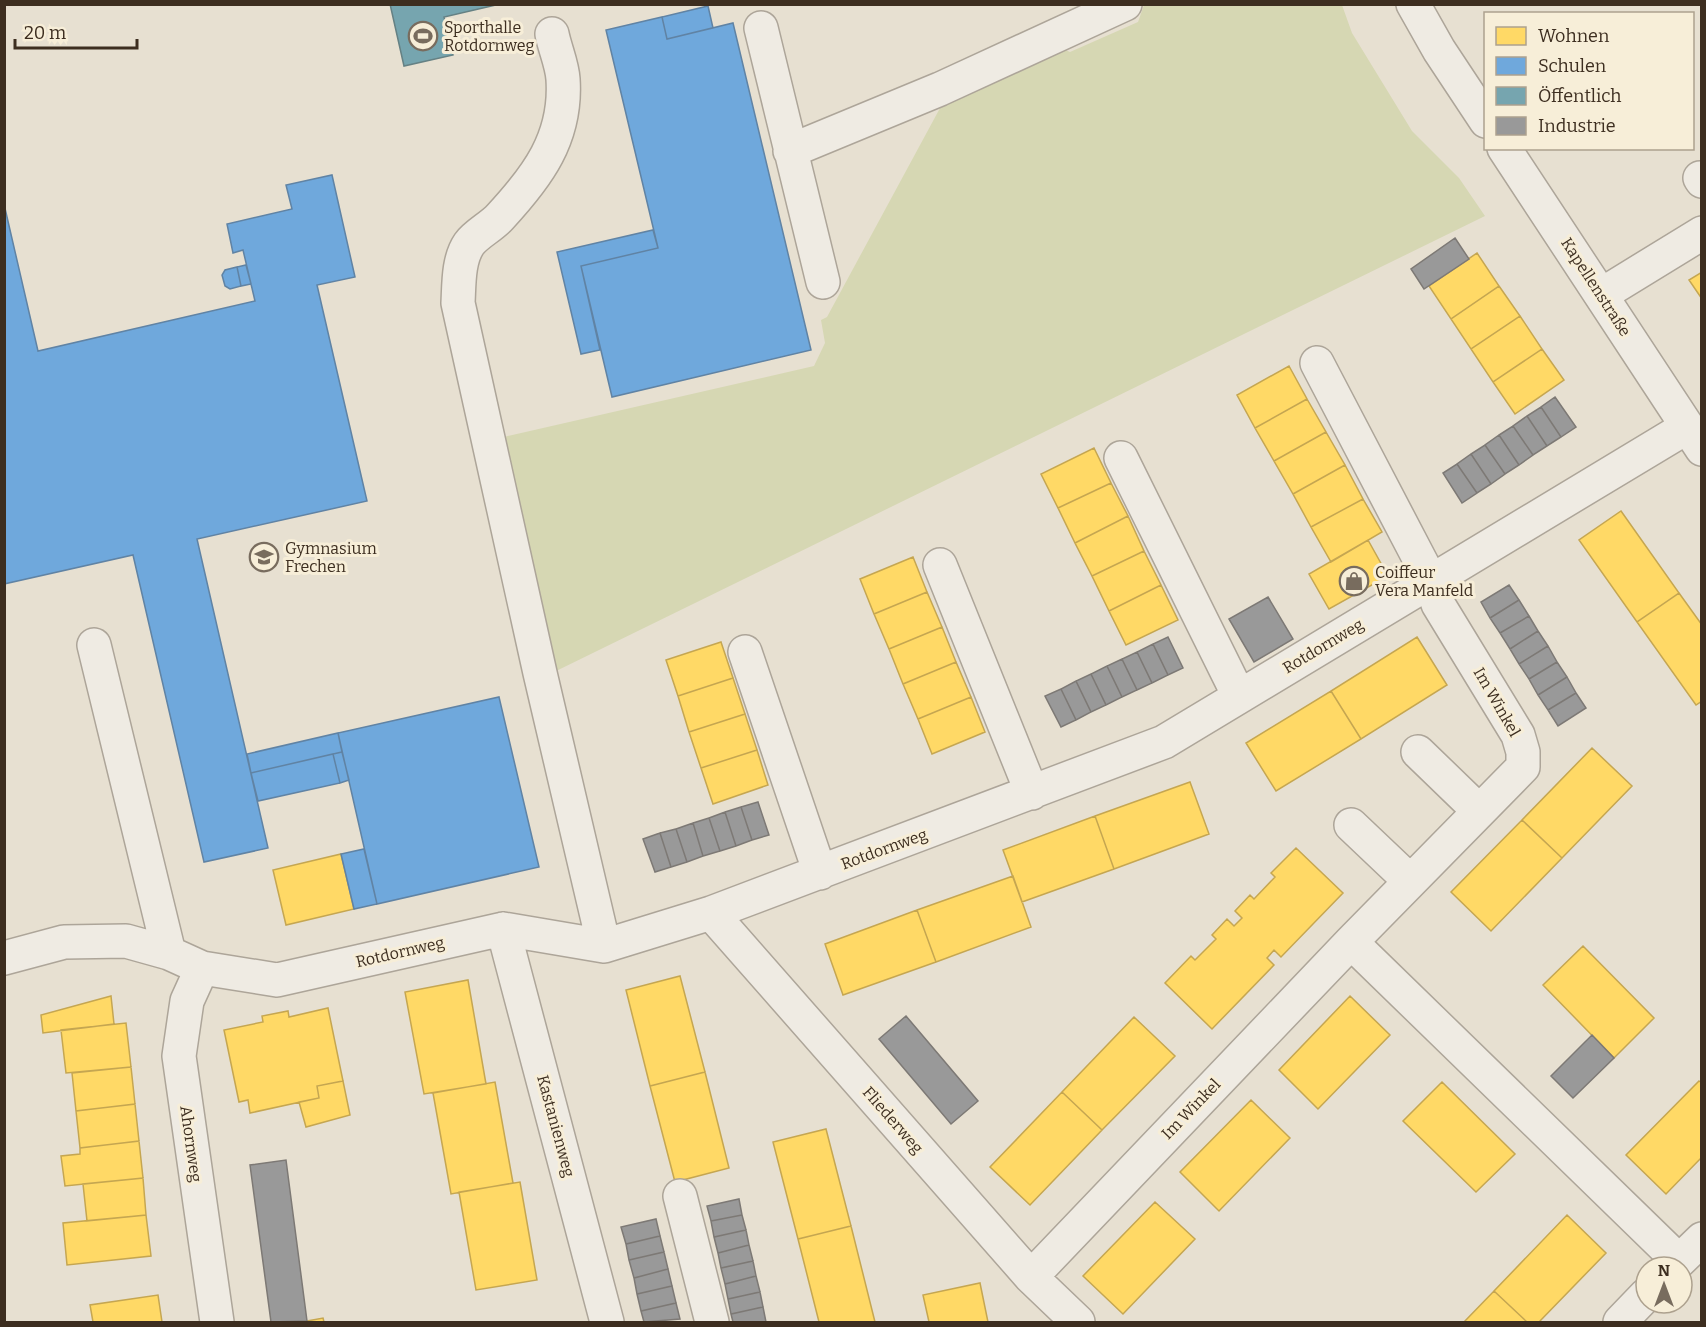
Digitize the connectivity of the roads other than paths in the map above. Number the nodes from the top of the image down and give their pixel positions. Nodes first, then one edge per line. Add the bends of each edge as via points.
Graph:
1 (1125, 4) edge
2 (1413, 4) edge
3 (761, 28) dead end
4 (552, 34) dead end
5 (1484, 119) edge
6 (1505, 150) edge
7 (790, 151) junction
8 (1701, 233) edge
9 (823, 282) dead end
10 (1601, 295) junction
11 (1317, 363) dead end
12 (1694, 438) edge
13 (1121, 458) dead end
14 (940, 565) dead end
15 (1431, 581) junction
16 (94, 645) dead end
17 (745, 651) dead end
18 (1239, 696) junction
19 (1418, 752) dead end
20 (1032, 794) junction
21 (1479, 811) junction
22 (1351, 825) dead end
23 (820, 873) junction
24 (1410, 881) junction
25 (711, 913) junction
26 (503, 929) junction
27 (1351, 942) junction
28 (604, 946) junction
29 (169, 953) junction
30 (4, 958) edge
31 (202, 968) junction
32 (680, 1196) dead end
33 (1701, 1239) edge
34 (1667, 1255) edge
35 (1685, 1255) edge
36 (1031, 1277) junction
37 (1634, 1308) edge
38 (217, 1323) edge
39 (607, 1323) edge
40 (712, 1323) edge
41 (1078, 1323) edge
42 (1620, 1323) edge

1 - 7 street via 940,89
2 - 5 street
3 - 7 street
4 - 28 street via 563,79 560,115 550,153 531,184 491,227 469,244 459,273 458,303
6 - 10 street, Kapellenstraße
7 - 9 street
8 - 10 street
10 - 12 street, Kapellenstraße
11 - 15 street, Im Winkel
12 - 15 street, Rotdornweg
13 - 18 street
14 - 20 street
15 - 18 street, Rotdornweg
15 - 21 street, Im Winkel via 1438,603 1518,735 1523,752 1523,767
16 - 29 street
17 - 23 street
18 - 20 street, Rotdornweg via 1164,742
19 - 21 street
20 - 23 street, Rotdornweg
21 - 24 street, Im Winkel
22 - 24 street
23 - 25 street, Rotdornweg
24 - 27 street, Im Winkel
25 - 28 street, Rotdornweg
25 - 36 street, Fliederweg
26 - 28 street, Rotdornweg
26 - 31 street, Rotdornweg via 277,980
26 - 39 street, Kastanienweg
27 - 34 street
27 - 36 street, Im Winkel
29 - 30 street, Rotdornweg via 126,941 64,942
29 - 31 street, Rotdornweg
31 - 38 street, Ahornweg via 187,1001 179,1056
32 - 40 street
33 - 35 street
36 - 41 street, Fliederweg
37 - 42 street

